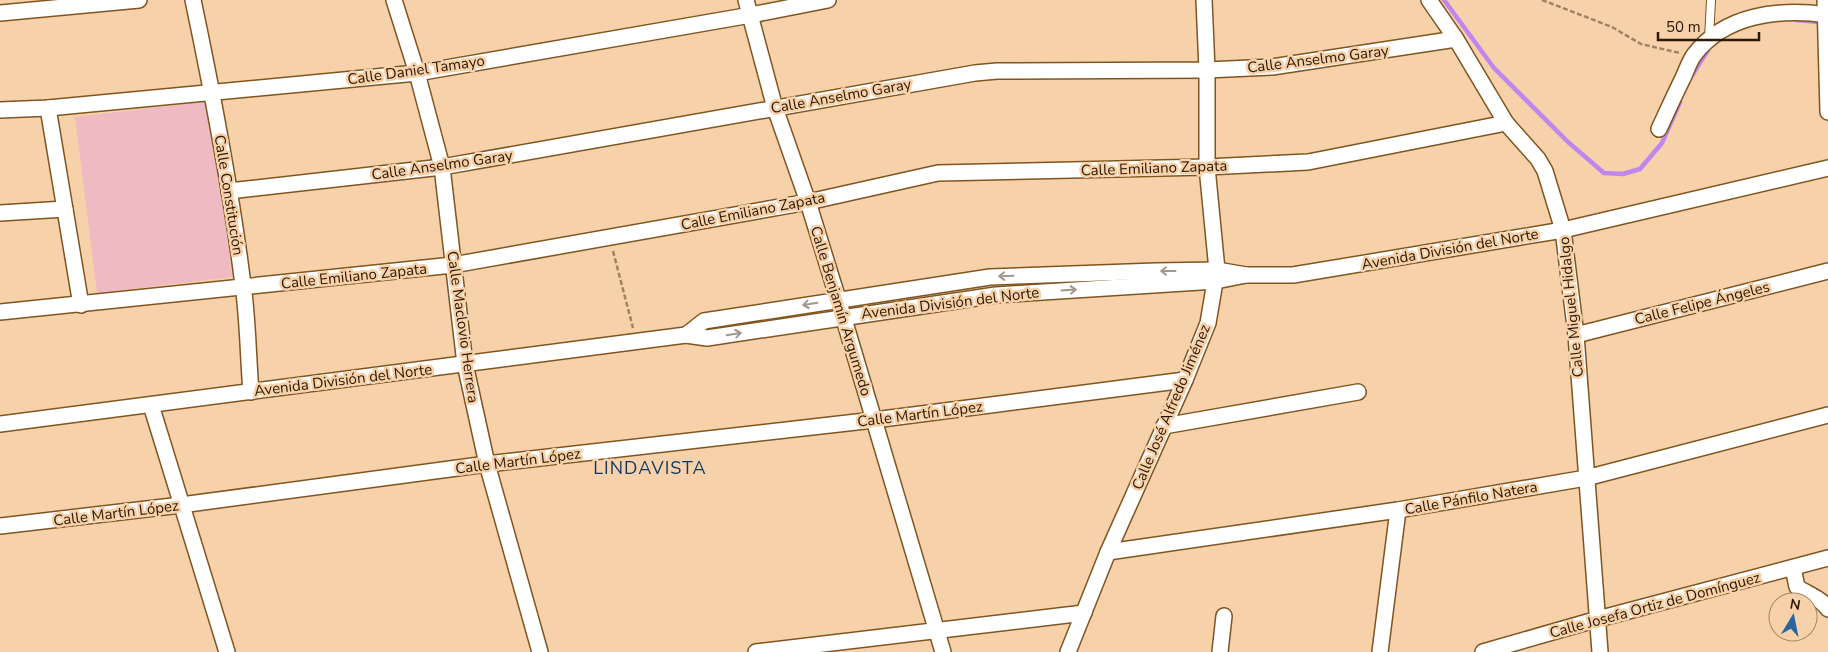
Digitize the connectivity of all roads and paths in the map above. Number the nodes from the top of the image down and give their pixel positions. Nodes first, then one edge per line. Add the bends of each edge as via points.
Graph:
1 (139, 0) edge
2 (193, 0) edge
3 (394, 0) edge
4 (746, 0) edge
5 (828, 0) edge
6 (1204, 0) edge
7 (1429, 0) edge
8 (1542, 0) edge
9 (1710, 0) edge
10 (1826, 10) edge
11 (0, 13) edge
12 (751, 15) junction
13 (1456, 39) junction
14 (1709, 39) junction
15 (1693, 56) junction
16 (1207, 70) junction
17 (418, 72) junction
18 (212, 93) junction
19 (48, 108) junction
20 (775, 108) junction
21 (0, 110) edge
22 (1828, 112) edge
23 (1506, 123) junction
24 (1659, 129) dead end
25 (442, 167) junction
26 (1206, 167) junction
27 (1828, 168) edge
28 (229, 191) junction
29 (808, 202) junction
30 (65, 209) junction
31 (0, 213) edge
32 (1564, 230) junction
33 (610, 237) junction
34 (453, 265) junction
35 (1828, 271) edge
36 (1217, 276) junction
37 (243, 287) junction
38 (838, 299) junction
39 (81, 305) junction
40 (0, 312) edge
41 (842, 317) junction
42 (686, 335) junction
43 (1576, 335) junction
44 (637, 341) junction
45 (465, 364) junction
46 (1185, 380) junction
47 (250, 392) junction
48 (1358, 392) dead end
49 (151, 405) junction
50 (1828, 416) edge
51 (874, 420) junction
52 (0, 424) edge
53 (1164, 426) junction
54 (487, 464) junction
55 (1586, 478) junction
56 (181, 505) junction
57 (1398, 510) junction
58 (0, 526) edge
59 (1108, 552) junction
60 (1828, 558) edge
61 (1793, 568) junction
62 (1828, 609) edge
63 (1084, 613) junction
64 (1224, 616) dead end
65 (1598, 619) junction
66 (937, 632) junction
67 (227, 652) edge
68 (540, 652) edge
69 (756, 652) edge
70 (943, 652) edge
71 (1068, 652) edge
72 (1220, 652) edge
73 (1380, 652) edge
74 (1483, 652) edge
75 (1600, 652) edge

1 - 11 street
2 - 18 street, Calle Constitución
3 - 17 street, Calle Maclovio Herrera
4 - 12 street, Calle Benjamín Argumedo
5 - 12 street, Calle Daniel Tamayo
6 - 16 street, Calle José Alfredo Jiménez
7 - 13 street, Calle Miguel Hidalgo
8 - 15 path via 1612,27 1641,44
9 - 14 lane
10 - 14 street via 1753,16
10 - 22 street
12 - 17 street, Calle Daniel Tamayo
12 - 20 street, Calle Benjamín Argumedo
13 - 16 street, Calle Anselmo Garay via 1286,66
13 - 23 street, Calle Miguel Hidalgo
14 - 15 street
15 - 24 street
16 - 20 street, Calle Anselmo Garay via 982,72
16 - 26 street, Calle José Alfredo Jiménez
17 - 18 street, Calle Daniel Tamayo
17 - 25 street, Calle Maclovio Herrera
18 - 19 street, Calle Daniel Tamayo
18 - 28 street, Calle Constitución
19 - 21 street, Calle Daniel Tamayo
19 - 30 street
20 - 25 street, Calle Anselmo Garay
20 - 29 street, Calle Benjamín Argumedo
23 - 26 street, Calle Emiliano Zapata via 1308,162
23 - 32 street, Calle Miguel Hidalgo via 1546,171
25 - 28 street, Calle Anselmo Garay
25 - 34 street, Calle Maclovio Herrera
26 - 29 street, Calle Emiliano Zapata via 938,173
26 - 36 street, Calle José Alfredo Jiménez
27 - 32 street, Avenida División del Norte
28 - 37 street, Calle Constitución
29 - 33 street, Calle Emiliano Zapata
29 - 38 street, Calle Benjamín Argumedo
30 - 31 street
30 - 39 street
32 - 36 street, Avenida División del Norte via 1293,275
32 - 43 street, Calle Miguel Hidalgo
33 - 34 street, Calle Emiliano Zapata
33 - 44 path
34 - 37 street, Calle Emiliano Zapata
34 - 45 street, Calle Maclovio Herrera
35 - 43 street, Calle Felipe Ángeles
36 -> 38 street, Avenida División del Norte via 1156,271 990,277
41 -> 36 street, Avenida División del Norte via 996,295
36 - 46 street, Calle José Alfredo Jiménez via 1208,323
37 - 39 street, Calle Emiliano Zapata
37 - 47 street, Calle Constitución
38 - 41 street, Calle Benjamín Argumedo
38 -> 42 street, Avenida División del Norte via 704,321
39 - 40 street, Calle Emiliano Zapata
42 -> 41 street, Avenida División del Norte via 707,338
41 - 51 street, Calle Benjamín Argumedo
42 - 44 street, Avenida División del Norte
43 - 55 street, Calle Miguel Hidalgo
44 - 45 street, Avenida División del Norte
45 - 47 street, Avenida División del Norte
45 - 54 street, Calle Maclovio Herrera
46 - 51 street, Calle Martín López
46 - 53 street, Calle José Alfredo Jiménez
47 - 49 street, Avenida División del Norte
48 - 53 street
49 - 52 street, Avenida División del Norte
49 - 56 street
50 - 55 street, Calle Pánfilo Natera
51 - 54 street, Calle Martín López
51 - 66 street, Calle Benjamín Argumedo
53 - 59 street, Calle José Alfredo Jiménez
54 - 56 street, Calle Martín López
54 - 68 street, Calle Maclovio Herrera
55 - 57 street, Calle Pánfilo Natera
55 - 65 street, Calle Miguel Hidalgo
56 - 58 street, Calle Martín López
56 - 67 street
57 - 59 street, Calle Pánfilo Natera
57 - 73 street
59 - 63 street, Calle José Alfredo Jiménez
60 - 61 street, Calle Josefa Ortiz de Domínguez
61 - 62 street via 1797,588 1823,601
61 - 65 street, Calle Josefa Ortiz de Domínguez
63 - 66 street
63 - 71 street, Calle José Alfredo Jiménez
64 - 72 street
65 - 74 street, Calle Josefa Ortiz de Domínguez
65 - 75 street, Calle Miguel Hidalgo
66 - 69 street
66 - 70 street, Calle Benjamín Argumedo

